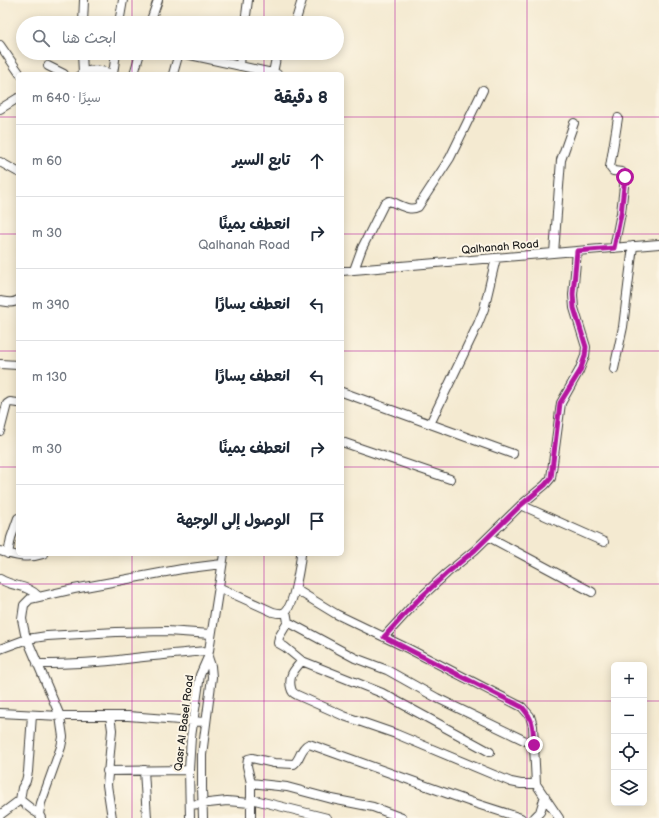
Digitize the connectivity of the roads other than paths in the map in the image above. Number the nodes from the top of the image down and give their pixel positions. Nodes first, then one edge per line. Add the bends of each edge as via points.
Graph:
1 (84, 0) edge
2 (123, 0) edge
3 (158, 0) edge
4 (248, 0) edge
5 (302, 0) edge
6 (83, 16) edge
7 (120, 16) edge
8 (152, 16) edge
9 (246, 16) edge
10 (297, 16) edge
11 (0, 45) edge
12 (82, 60) edge
13 (115, 60) edge
14 (138, 60) edge
15 (178, 60) edge
16 (212, 60) edge
17 (240, 60) edge
18 (276, 60) edge
19 (48, 66) dead end
20 (240, 66) junction
21 (19, 72) edge
22 (60, 72) edge
23 (82, 72) edge
24 (85, 72) edge
25 (104, 72) edge
26 (112, 72) edge
27 (135, 72) edge
28 (174, 72) edge
29 (270, 72) edge
30 (275, 72) edge
31 (483, 90) dead end
32 (16, 99) edge
33 (0, 109) edge
34 (618, 118) dead end
35 (574, 123) dead end
36 (0, 162) edge
37 (16, 170) edge
38 (659, 244) edge
39 (633, 246) junction
40 (614, 248) junction
41 (577, 251) junction
42 (554, 253) junction
43 (496, 258) junction
44 (354, 270) junction
45 (344, 271) edge
46 (0, 301) edge
47 (16, 301) edge
48 (0, 364) edge
49 (16, 365) edge
50 (614, 369) dead end
51 (344, 393) edge
52 (16, 403) edge
53 (430, 424) junction
54 (0, 431) edge
55 (344, 443) edge
56 (513, 454) dead end
57 (450, 479) dead end
58 (521, 505) junction
59 (16, 524) edge
60 (489, 537) junction
61 (604, 542) dead end
62 (0, 550) edge
63 (8, 554) junction
64 (16, 556) edge
65 (16, 556) edge
66 (34, 556) edge
67 (224, 556) edge
68 (301, 556) edge
69 (222, 564) junction
70 (0, 579) edge
71 (218, 587) junction
72 (295, 589) junction
73 (592, 592) dead end
74 (38, 596) junction
75 (286, 611) junction
76 (288, 622) junction
77 (211, 634) junction
78 (384, 637) junction
79 (27, 639) junction
80 (0, 649) edge
81 (208, 654) junction
82 (302, 661) junction
83 (37, 664) junction
84 (0, 713) edge
85 (32, 715) junction
86 (60, 716) junction
87 (110, 716) junction
88 (193, 721) junction
89 (205, 722) junction
90 (534, 745) junction
91 (490, 752) dead end
92 (108, 770) junction
93 (144, 770) junction
94 (189, 770) junction
95 (251, 784) junction
96 (536, 784) junction
97 (545, 796) junction
98 (20, 800) junction
99 (250, 801) junction
100 (202, 803) junction
101 (190, 805) junction
102 (0, 815) edge
103 (40, 816) edge
104 (112, 818) edge
105 (147, 818) edge
106 (190, 818) edge
107 (203, 818) edge
108 (251, 818) edge
109 (328, 818) edge
110 (402, 818) edge
111 (521, 818) edge
112 (534, 818) edge
113 (559, 818) edge

1 - 6 street
2 - 7 street
3 - 8 street
4 - 9 street
5 - 10 street
11 - 21 street
12 - 23 street
13 - 26 street
14 - 27 street
15 - 28 street
16 - 20 street
17 - 20 street
18 - 30 street
19 - 22 street
20 - 29 street
24 - 25 street
31 - 44 street via 450,158 418,207 409,208 389,201 384,204
32 - 33 street
34 - 40 street via 610,169 622,172 625,177
35 - 42 street via 561,160
36 - 37 street
38 - 39 street, Qalhanah Road
39 - 40 street, Qalhanah Road
39 - 50 street via 623,327
40 - 41 street, Qalhanah Road
41 - 42 street, Qalhanah Road
41 - 58 street via 574,308 586,347 585,356 580,371 560,403 552,475 545,485
42 - 43 street, Qalhanah Road
43 - 44 street, Qalhanah Road
43 - 53 street via 484,309
44 - 45 street, Qalhanah Road
46 - 47 street
48 - 49 street
51 - 53 street
52 - 54 street via 7,404
53 - 56 street
55 - 57 street
58 - 60 street
58 - 61 street
59 - 63 street
60 - 73 street
60 - 78 street via 417,601
62 - 63 street
63 - 64 street
65 - 66 street
67 - 69 street, Qasr Al Basel Road
68 - 72 street
69 - 71 street, Qasr Al Basel Road
69 - 74 street
70 - 74 street via 30,588
71 - 75 street via 273,612 281,614
71 - 77 street, Qasr Al Basel Road
72 - 75 street
72 - 78 street via 336,614
74 - 79 street via 30,599 22,609
75 - 76 street
76 - 82 street via 278,643
76 - 90 street via 355,658 387,670 437,698
77 - 79 street via 167,631 116,632
77 - 81 street, Qasr Al Basel Road
78 - 90 street via 522,707 530,716
79 - 80 street
79 - 83 street
81 - 83 street via 172,654 125,660
81 - 88 street, Qasr Al Basel Road via 200,675
81 - 89 street, Qasr Al Basel Road via 212,677
82 - 91 street via 382,693
82 - 96 street via 292,672 290,680 294,694 511,782
83 - 86 street
84 - 85 street
85 - 86 street
85 - 98 street via 28,772
86 - 87 street
86 - 103 street via 62,742 41,803
87 - 88 street
87 - 92 street via 112,730
88 - 89 street
88 - 94 street, Qasr Al Basel Road
89 - 100 street, Qasr Al Basel Road
90 - 96 street
92 - 93 street
92 - 104 street via 107,785
93 - 94 street
93 - 105 street
94 - 101 street, Qasr Al Basel Road
95 - 99 street
95 - 110 street via 287,787 373,808
95 - 111 street via 247,766 249,758 294,764 303,747 309,744
96 - 97 street
97 - 112 street via 540,812
97 - 113 street
98 - 102 street
98 - 103 street
99 - 100 street
99 - 108 street
99 - 109 street
100 - 101 street
100 - 107 street, Qasr Al Basel Road
101 - 106 street, Qasr Al Basel Road

